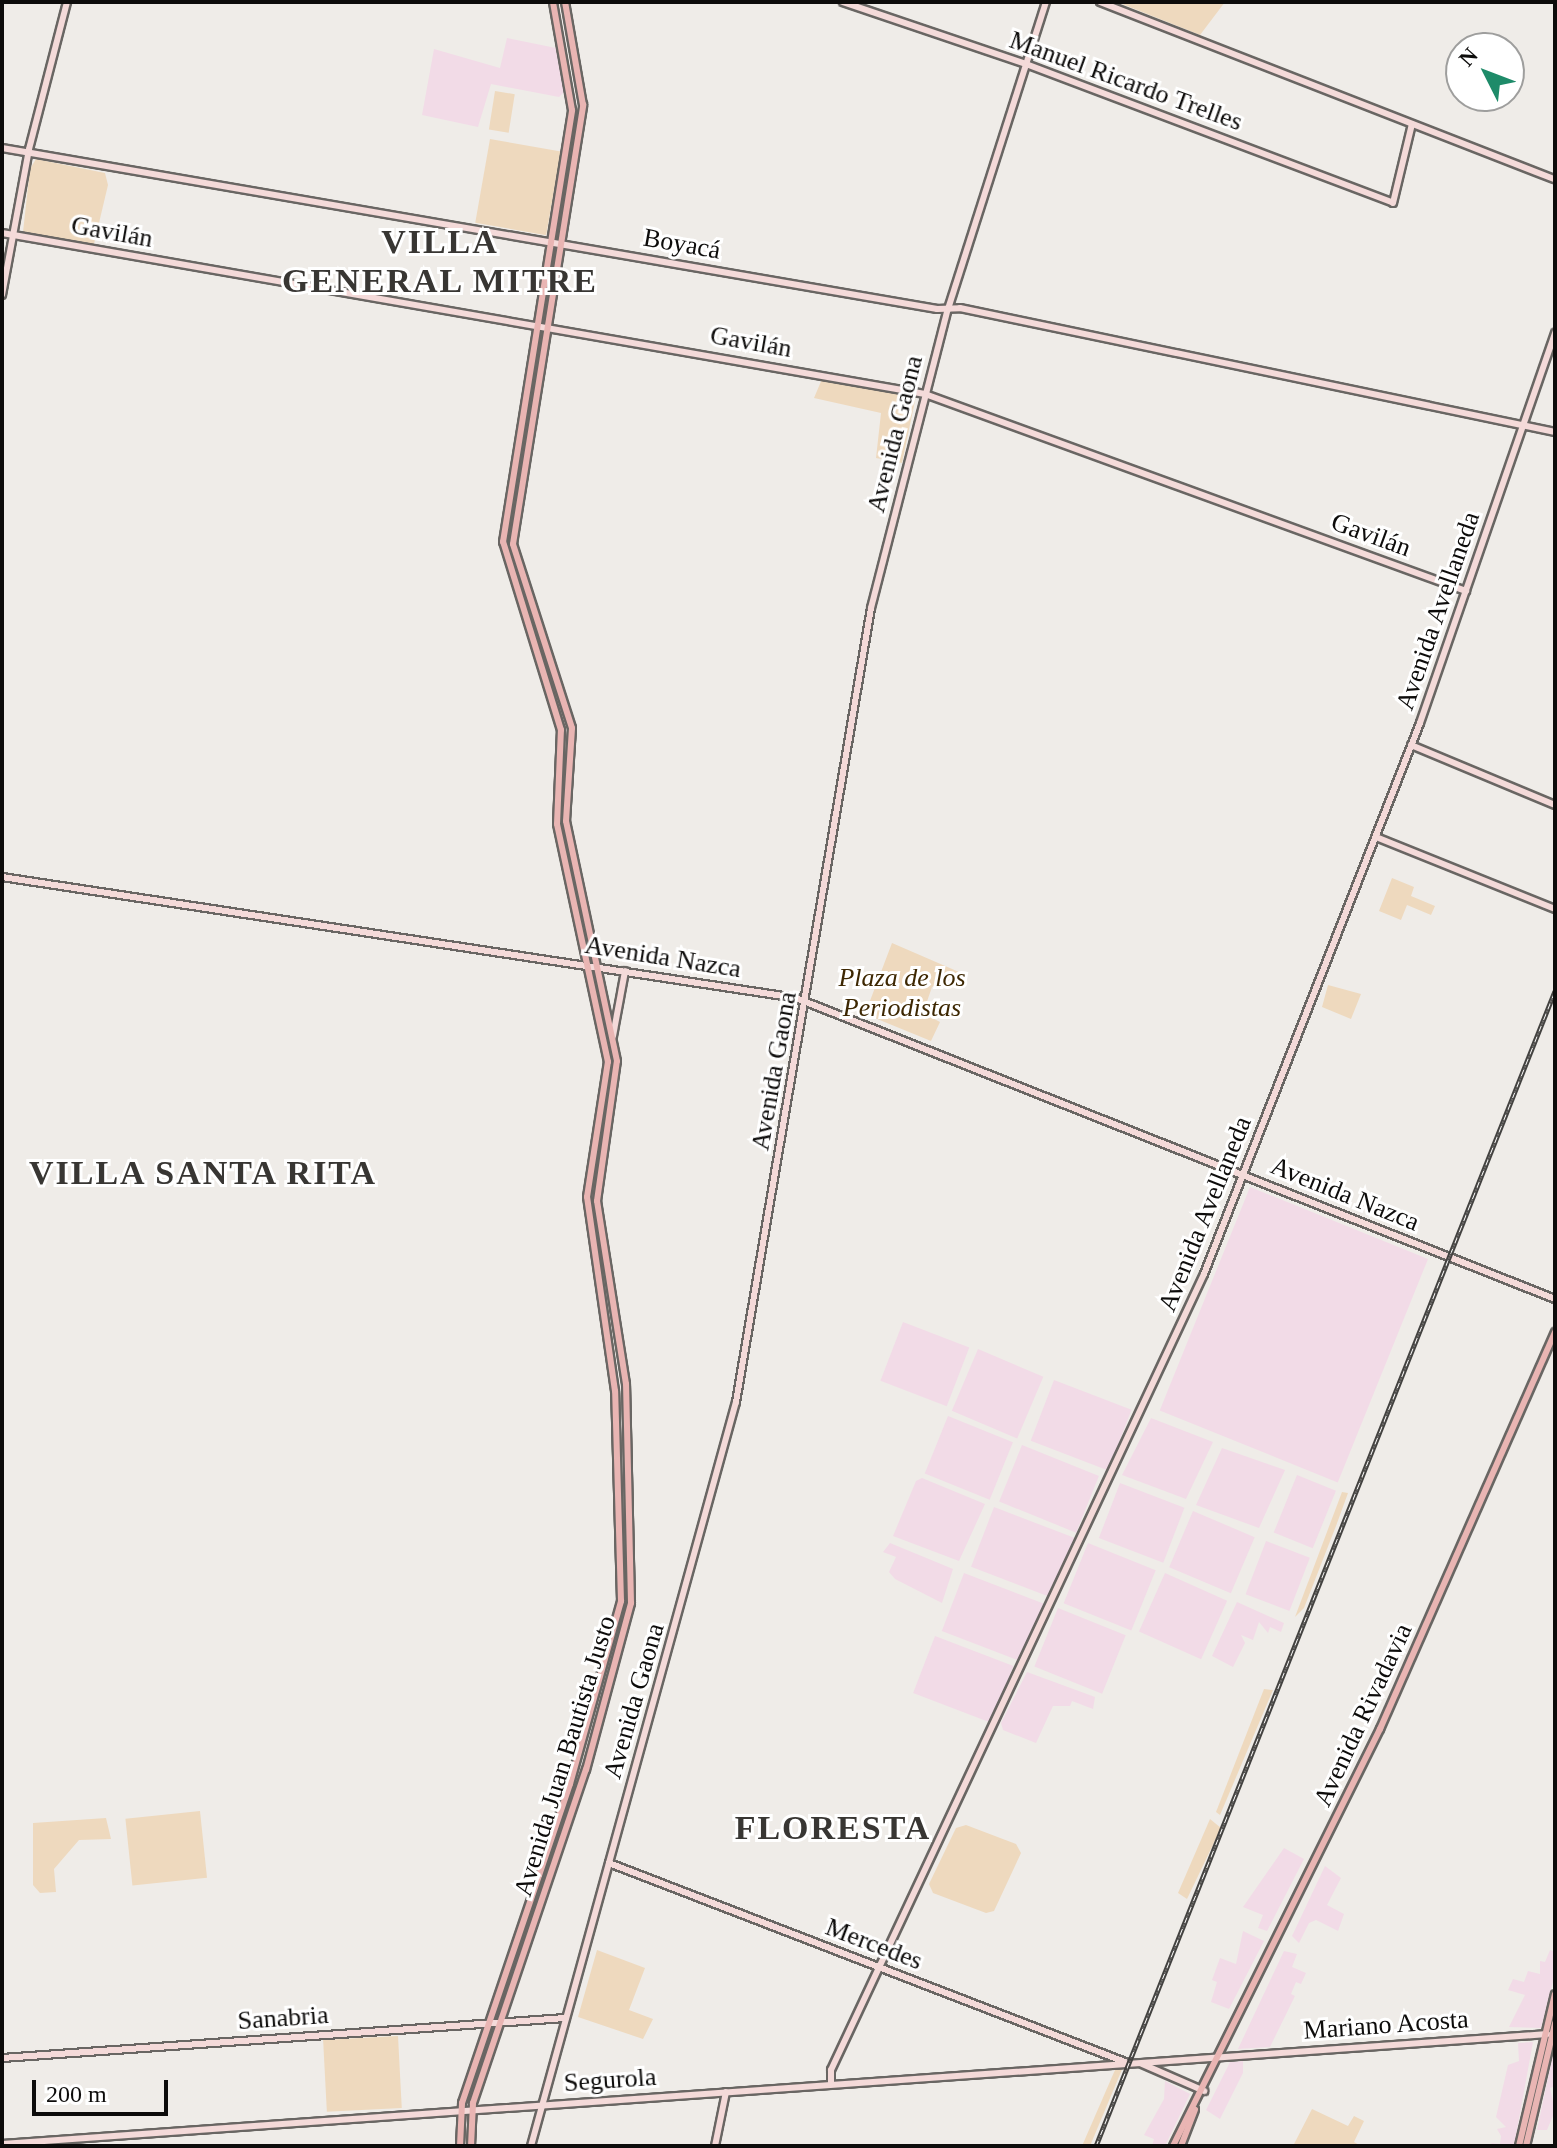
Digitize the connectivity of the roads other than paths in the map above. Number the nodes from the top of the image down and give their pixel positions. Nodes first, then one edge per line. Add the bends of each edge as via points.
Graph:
1 (67, 2) edge
2 (553, 2) edge
3 (565, 2) edge
4 (843, 2) edge
5 (1046, 2) edge
6 (1100, 2) edge
7 (1026, 64) junction
8 (1412, 124) junction
9 (2, 148) edge
10 (29, 152) junction
11 (1555, 179) edge
12 (2, 233) edge
13 (12, 235) junction
14 (550, 242) junction
15 (561, 244) junction
16 (2, 295) edge
17 (948, 309) junction
18 (536, 325) junction
19 (547, 327) junction
20 (1555, 333) edge
21 (925, 394) junction
22 (1523, 425) junction
23 (1555, 432) edge
24 (1466, 591) junction
25 (1411, 745) junction
26 (1555, 805) edge
27 (1376, 837) junction
28 (2, 877) edge
29 (1555, 909) edge
30 (586, 965) junction
31 (598, 967) junction
32 (625, 971) junction
33 (806, 1002) junction
34 (613, 1036) junction
35 (1244, 1175) junction
36 (1555, 1299) edge
37 (1555, 1332) edge
38 (609, 1863) junction
39 (879, 1967) junction
40 (1555, 1994) edge
41 (566, 2018) junction
42 (500, 2022) junction
43 (489, 2023) junction
44 (1555, 2023) edge
45 (1551, 2034) edge
46 (1105, 2053) junction
47 (1221, 2057) junction
48 (2, 2058) edge
49 (1163, 2060) junction
50 (1125, 2062) junction
51 (1142, 2064) junction
52 (1102, 2065) junction
53 (1159, 2073) junction
54 (831, 2084) junction
55 (1204, 2091) junction
56 (726, 2092) junction
57 (542, 2105) junction
58 (473, 2109) junction
59 (461, 2110) junction
60 (1195, 2110) junction
61 (2, 2144) edge
62 (460, 2146) edge
63 (471, 2146) edge
64 (531, 2146) edge
65 (715, 2146) edge
66 (1173, 2146) edge
67 (1181, 2146) edge
68 (1519, 2146) edge
69 (1526, 2146) edge

1 - 10 street
2 - 14 main road, Avenida Juan Bautista Justo via 572,103
3 - 15 main road, Avenida Juan Bautista Justo via 583,99
4 - 7 street, Manuel Ricardo Trelles
5 - 7 street, Avenida Gaona
6 - 8 street
7 - 8 street, Manuel Ricardo Trelles via 1393,203
7 - 17 street, Avenida Gaona
8 - 11 street
9 - 10 street, Boyacá
10 - 13 street
10 - 14 street, Boyacá
12 - 13 street, Gavilán
13 - 16 street
13 - 18 street, Gavilán
14 - 15 street, Boyacá
14 - 18 main road, Avenida Juan Bautista Justo
15 - 17 street, Boyacá
15 - 19 main road, Avenida Juan Bautista Justo
17 - 21 street, Avenida Gaona
17 - 22 street, Boyacá
18 - 19 street, Gavilán
18 - 30 main road, Avenida Juan Bautista Justo via 503,551 561,730 557,824
19 - 21 street, Gavilán
19 - 31 main road, Avenida Juan Bautista Justo via 513,544 572,728 565,814
20 - 22 street, Avenida Avellaneda
21 - 24 street, Gavilán
21 - 33 street, Avenida Gaona via 867,629
22 - 23 street, Boyacá
22 - 24 street, Avenida Avellaneda
24 - 25 street, Avenida Avellaneda
25 - 26 street
25 - 27 street, Avenida Avellaneda
27 - 29 street
27 - 35 street, Avenida Avellaneda
28 - 30 street, Avenida Nazca
30 - 31 street, Avenida Nazca
30 - 43 main road, Avenida Juan Bautista Justo via 608,1062 587,1197 615,1391 621,1608 570,1784
31 - 32 street, Avenida Nazca
31 - 34 main road, Avenida Juan Bautista Justo
32 - 33 street, Avenida Nazca
32 - 34 street
33 - 35 street, Avenida Nazca
33 - 38 street, Avenida Gaona via 742,1376
34 - 42 main road, Avenida Juan Bautista Justo via 617,1072 597,1201 626,1384 631,1607 586,1770
35 - 36 street, Avenida Nazca
35 - 39 street, Avenida Avellaneda via 1149,1396
37 - 47 main road, Avenida Rivadavia via 1380,1729
38 - 39 street, Mercedes
38 - 41 street, Avenida Gaona
39 - 46 street, Mercedes
39 - 54 street, Avenida Avellaneda via 831,2070
40 - 45 main road
41 - 42 street, Sanabria
41 - 57 street, Avenida Gaona
42 - 43 street, Sanabria
42 - 58 main road, Avenida Juan Bautista Justo
43 - 48 street, Sanabria
43 - 59 main road, Avenida Juan Bautista Justo
44 - 45 main road
45 - 47 street, Mariano Acosta
45 - 68 main road
45 - 69 main road
46 - 50 street, Mercedes
46 - 52 street
47 - 49 street, Segurola
47 - 55 main road, Avenida Rivadavia
49 - 51 street, Segurola
49 - 53 street
50 - 51 street, Segurola
50 - 52 street, Segurola
51 - 53 street
52 - 54 street, Segurola
53 - 55 street
54 - 56 street, Segurola
55 - 60 main road, Avenida Rivadavia
56 - 57 street, Segurola
56 - 65 street
57 - 58 street, Segurola
57 - 64 street, Avenida Gaona
58 - 59 street, Segurola
58 - 63 main road, Avenida Juan Bautista Justo
59 - 61 street, Segurola
59 - 62 main road, Avenida Juan Bautista Justo
60 - 66 main road, Avenida Rivadavia
60 - 67 main road, Avenida Rivadavia

